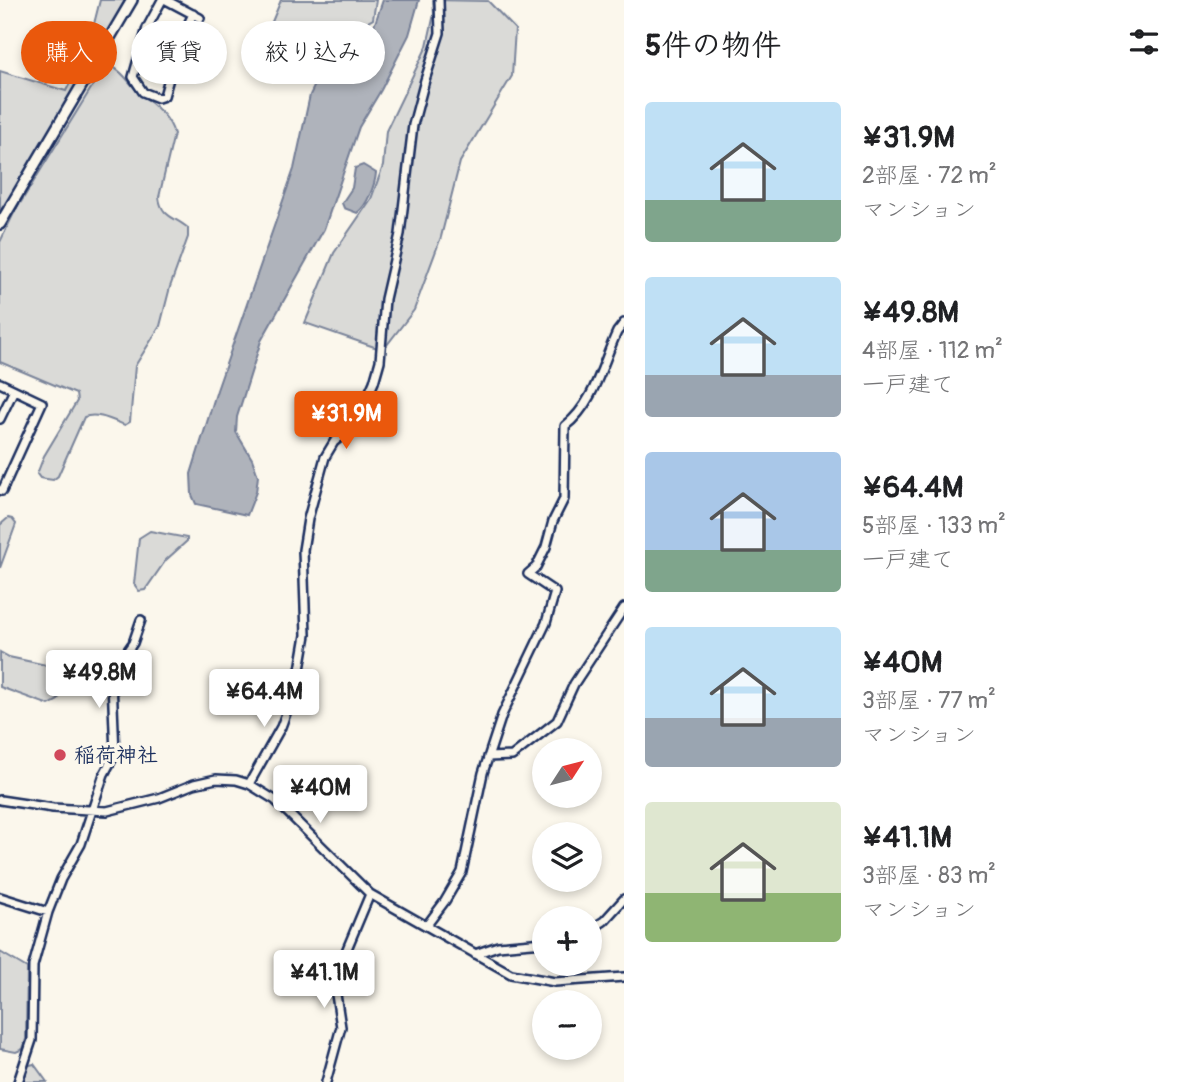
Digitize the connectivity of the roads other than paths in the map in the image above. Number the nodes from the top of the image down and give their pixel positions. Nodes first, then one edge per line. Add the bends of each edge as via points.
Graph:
1 (132, 0) edge
2 (164, 0) edge
3 (439, 0) edge
4 (0, 224) edge
5 (624, 323) edge
6 (0, 383) edge
7 (14, 390) junction
8 (0, 419) edge
9 (0, 490) edge
10 (624, 608) edge
11 (141, 620) dead end
12 (488, 757) junction
13 (249, 784) junction
14 (0, 800) edge
15 (92, 812) junction
16 (370, 894) junction
17 (0, 897) edge
18 (624, 899) edge
19 (48, 912) junction
20 (602, 923) edge
21 (427, 925) junction
22 (532, 943) edge
23 (475, 954) junction
24 (624, 977) edge
25 (18, 1082) edge
26 (326, 1082) edge

1 - 4 street
2 - 2 street via 197,16 179,43 164,96 158,98 143,92 133,77 147,28
3 - 13 street via 440,33 413,125 400,234 385,299 380,361 355,425 334,442 325,457 303,550 306,635 298,681 281,727
5 - 12 street via 590,397 565,426 564,499 546,547 528,573 555,592
6 - 7 street
7 - 8 street
7 - 9 street via 42,403
10 - 12 street via 574,684 557,721 512,756
11 - 15 street via 112,681 115,754
12 - 21 street via 462,872
13 - 15 street via 216,779 125,808
13 - 16 street via 275,800
14 - 15 street
15 - 19 street
16 - 21 street
16 - 26 street via 339,968 335,988 341,1027
17 - 19 street
18 - 20 street
19 - 25 street via 33,966 32,1040
21 - 23 street
22 - 23 street via 498,946
23 - 24 street via 511,974 533,979

